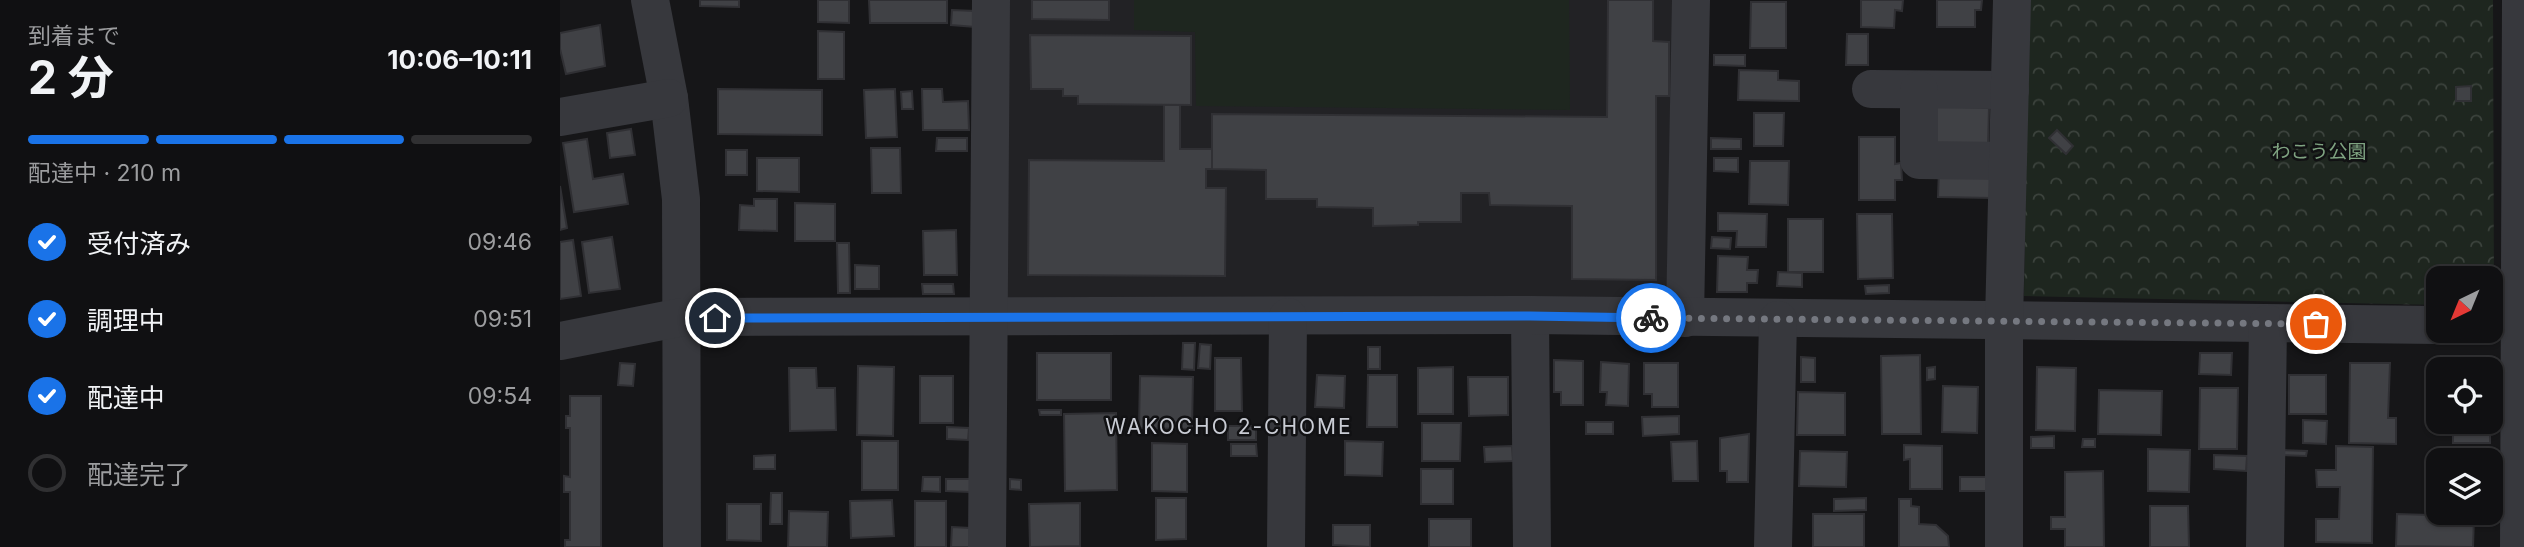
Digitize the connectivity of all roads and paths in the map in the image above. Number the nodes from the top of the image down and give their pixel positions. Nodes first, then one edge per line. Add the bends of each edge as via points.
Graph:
1 (650, 0) edge
2 (991, 0) edge
3 (1690, 0) edge
4 (2012, 0) edge
5 (2521, 0) edge
6 (1871, 89) dead end
7 (1919, 90) junction
8 (2010, 90) junction
9 (669, 97) junction
10 (560, 117) edge
11 (2008, 161) junction
12 (1530, 316) junction
13 (682, 317) junction
14 (1288, 317) junction
15 (987, 318) junction
16 (1685, 318) junction
17 (1778, 320) junction
18 (2004, 321) junction
19 (2268, 324) junction
20 (2426, 325) edge
21 (2511, 325) edge
22 (560, 341) edge
23 (682, 547) edge
24 (987, 547) edge
25 (1286, 547) edge
26 (1532, 547) edge
27 (1773, 547) edge
28 (2004, 547) edge
29 (2265, 547) edge
30 (2519, 547) edge

1 - 9 street
2 - 15 street
3 - 16 street
4 - 8 street
5 - 21 street
6 - 7 street
7 - 8 street
7 - 11 street via 1919,160
8 - 11 street
9 - 10 street
9 - 13 street via 681,199
11 - 18 street
12 - 14 street
12 - 16 street
12 - 26 street
13 - 15 street
13 - 22 street
13 - 23 street
14 - 15 street
14 - 25 street
15 - 24 street
16 - 17 street
17 - 18 street
17 - 27 street
18 - 19 street
18 - 28 street
19 - 20 street
19 - 29 street
21 - 30 street

